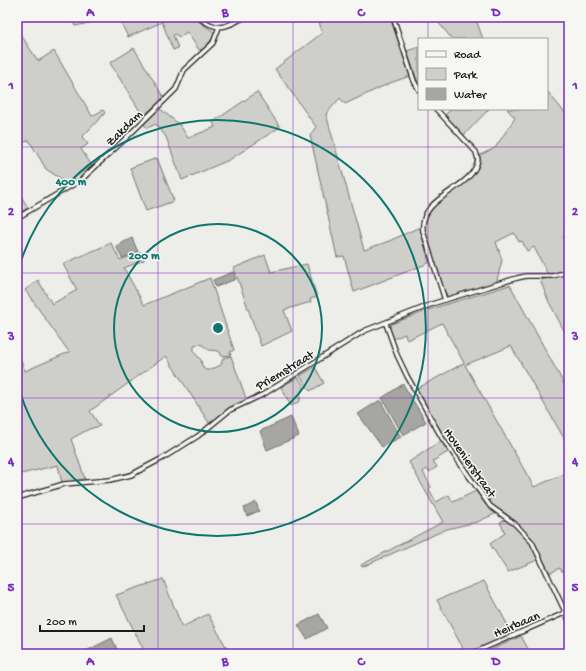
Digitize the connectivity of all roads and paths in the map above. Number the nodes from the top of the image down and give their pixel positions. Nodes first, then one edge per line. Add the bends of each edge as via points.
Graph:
1 (198, 17) edge
2 (245, 17) edge
3 (393, 17) edge
4 (219, 28) junction
5 (418, 88) edge
6 (437, 110) edge
7 (17, 218) edge
8 (569, 271) edge
9 (445, 300) junction
10 (386, 324) junction
11 (17, 498) edge
12 (568, 612) edge
13 (569, 620) edge
14 (470, 654) edge

1 - 4 street via 210,26
2 - 4 street
3 - 5 street
4 - 7 street, Zakdam via 213,43 184,70 176,89 124,140 81,180
6 - 9 street via 476,152 478,160 470,176 436,202 423,220 422,231
8 - 9 street, Priemstraat via 553,276 526,276
9 - 10 street, Priemstraat
10 - 11 street, Priemstraat via 364,332 274,388 230,410 198,436 131,475 110,480 64,484
10 - 12 street, Hovenierstraat via 407,376 442,438 487,503 515,524 532,542
12 - 13 street, Hovenierstraat
12 - 14 street, Heirbaan

